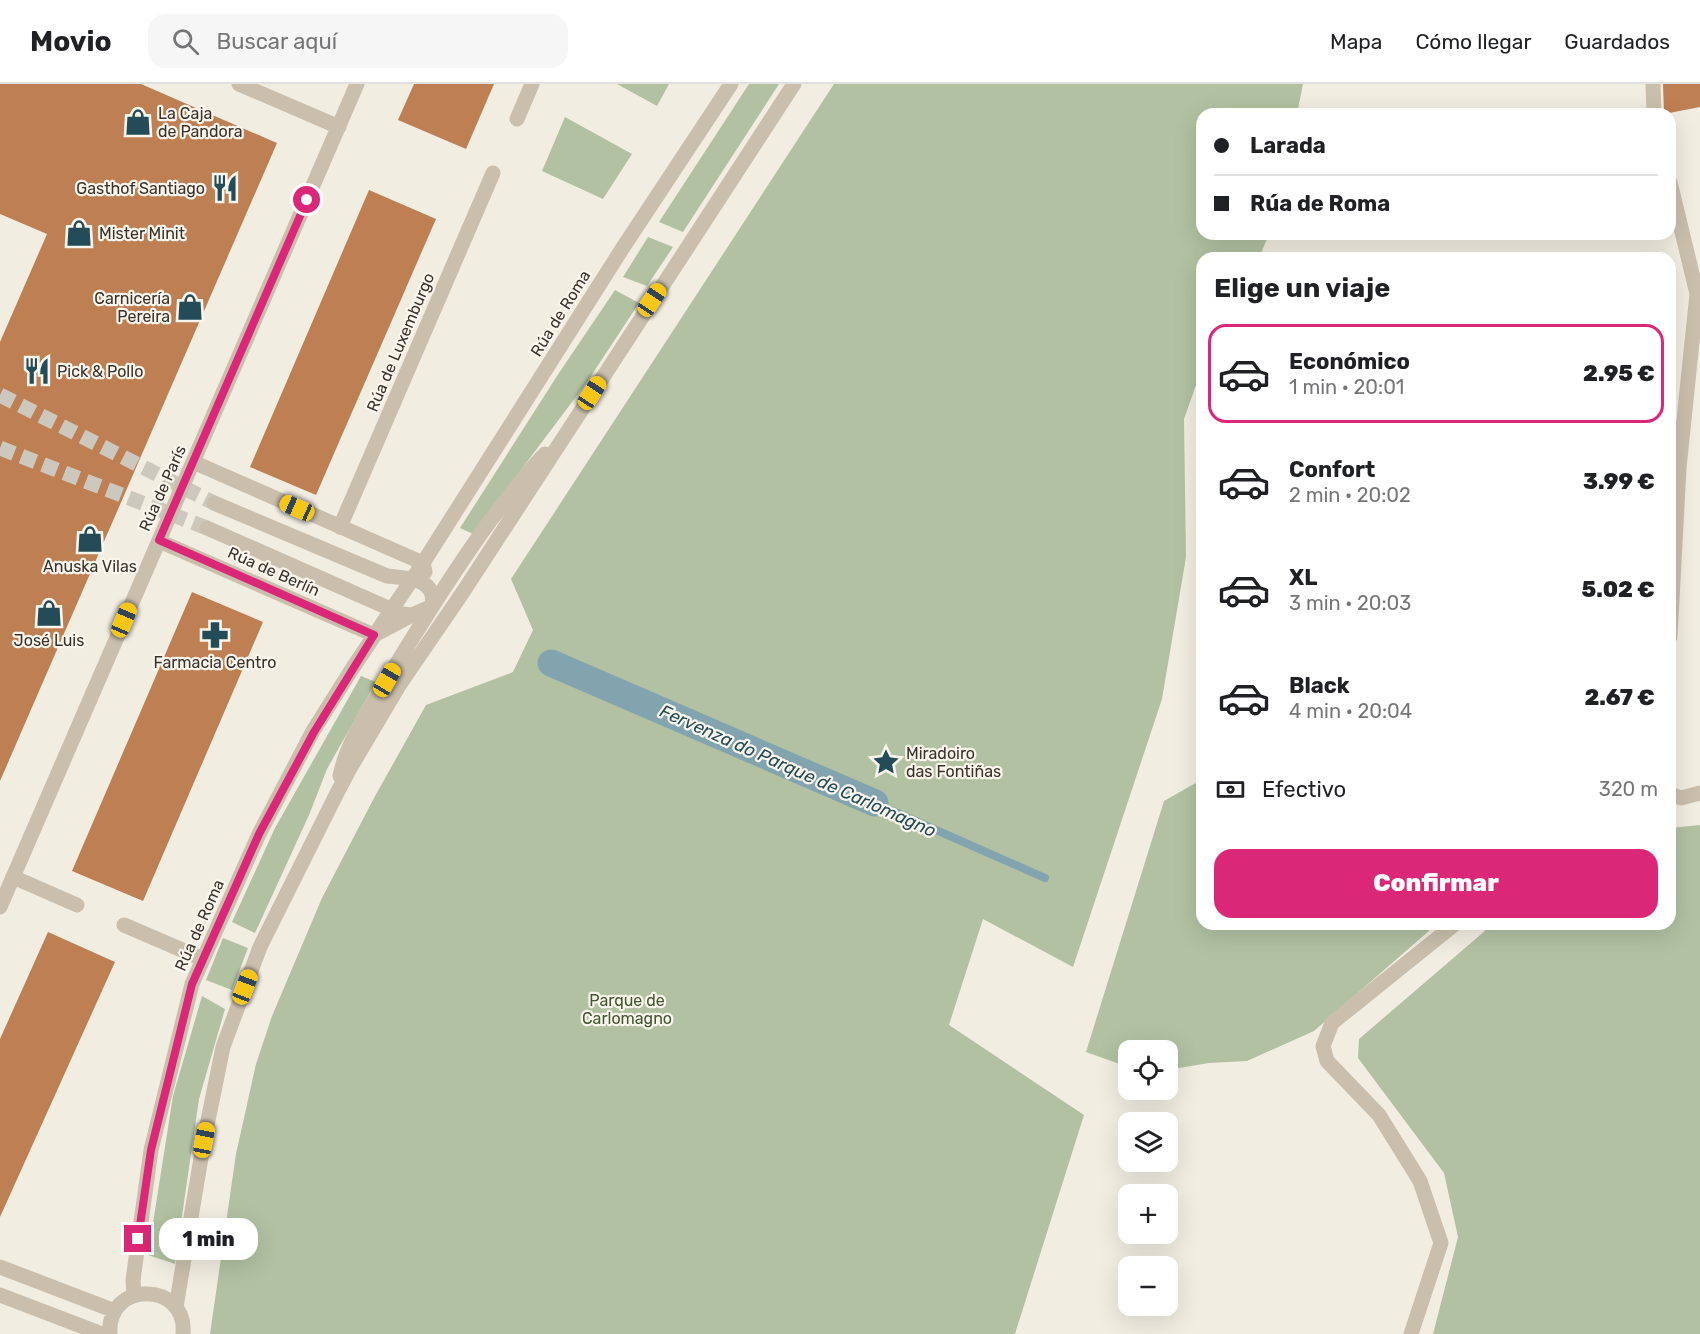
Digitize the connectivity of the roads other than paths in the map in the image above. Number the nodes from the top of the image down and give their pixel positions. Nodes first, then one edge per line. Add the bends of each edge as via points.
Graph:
1 (239, 84) edge
2 (357, 84) edge
3 (532, 84) edge
4 (731, 84) edge
5 (794, 84) edge
6 (1653, 84) edge
7 (1654, 108) edge
8 (517, 119) dead end
9 (339, 127) junction
10 (493, 172) dead end
11 (1676, 208) edge
12 (568, 430) junction
13 (193, 462) junction
14 (214, 503) tunnel mouth
15 (1676, 524) edge
16 (339, 526) junction
17 (207, 528) tunnel mouth
18 (159, 540) junction
19 (423, 563) junction
20 (412, 579) junction
21 (429, 586) junction
22 (432, 606) junction
23 (391, 609) junction
24 (412, 615) junction
25 (374, 635) junction
26 (1700, 793) edge
27 (1676, 796) edge
28 (335, 797) junction
29 (7, 874) edge
30 (77, 904) dead end
31 (0, 907) edge
32 (124, 925) dead end
33 (1448, 930) edge
34 (203, 959) junction
35 (0, 1267) edge
36 (0, 1295) edge
37 (134, 1295) junction
38 (176, 1307) junction
39 (115, 1311) junction
40 (102, 1334) edge
41 (110, 1334) edge
42 (183, 1334) edge
43 (1412, 1334) edge

1 - 9 street
2 - 9 street, Rúa de París
3 - 8 street
4 - 19 street, Rúa de Roma
5 - 12 street
6 - 7 street
9 - 13 street, Rúa de París
10 - 16 street, Rúa de Luxemburgo
11 - 15 street via 1697,294
12 - 22 street via 526,473
12 - 28 street via 400,684
13 - 16 street
13 - 18 street, Rúa de París
14 - 20 street via 387,576
16 - 19 street
17 - 23 street, Rúa de Berlín
18 - 25 street, Rúa de Berlín
18 - 29 street, Rúa de París
19 - 20 street, Rúa de Roma
19 - 21 street
20 - 21 street
20 - 23 street, Rúa de Roma
21 - 22 street via 434,596
22 - 24 street
22 - 28 street via 344,758
23 - 24 street
23 - 25 street, Rúa de Roma
24 - 25 street
25 - 34 street, Rúa de Roma via 314,732 270,814
26 - 27 street
28 - 38 street via 260,947 223,1047
29 - 30 street
29 - 31 street, Rúa de París
32 - 34 street
33 - 43 street via 1332,1023 1323,1046 1327,1061 1378,1115 1420,1181 1441,1243
34 - 37 street, Rúa de Roma via 192,984 151,1150
35 - 39 street
36 - 40 street
37 - 38 street via 158,1294
37 - 39 street
38 - 42 street
39 - 41 street

